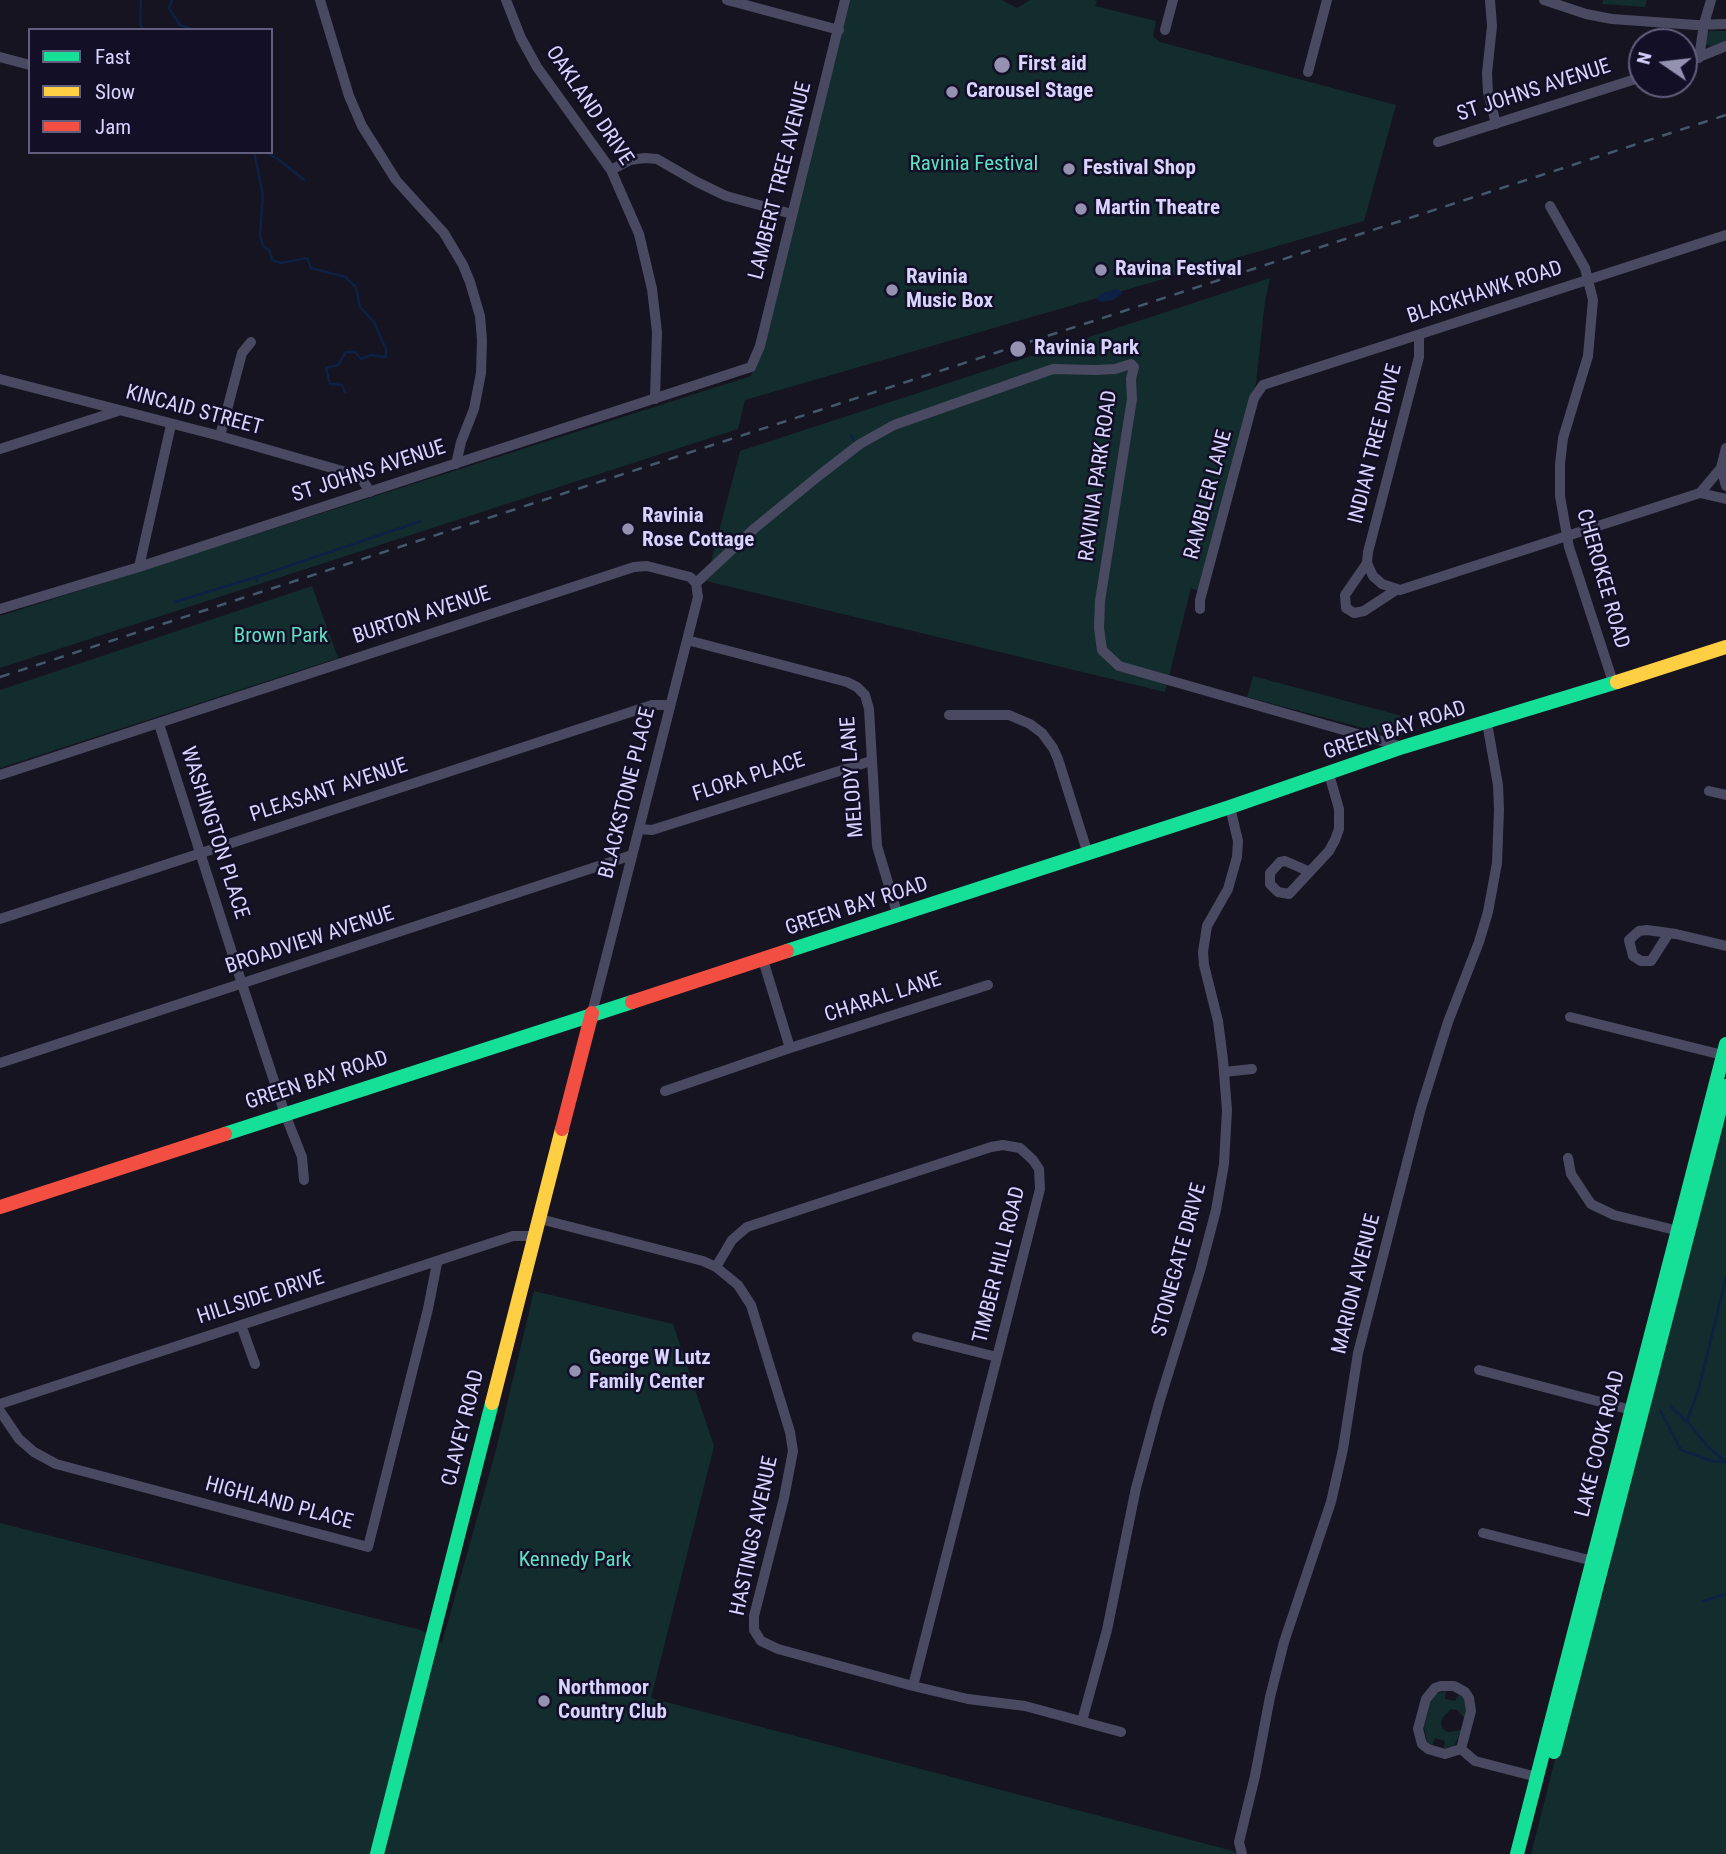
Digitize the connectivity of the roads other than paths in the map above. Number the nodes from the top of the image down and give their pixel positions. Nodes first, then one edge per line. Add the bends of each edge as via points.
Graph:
1 (320, 0) edge
2 (506, 0) edge
3 (727, 0) edge
4 (845, 0) edge
5 (1173, 0) edge
6 (1327, 0) edge
7 (1544, 0) edge
8 (1711, 0) edge
9 (1491, 1) edge
10 (1704, 24) junction
11 (1726, 24) edge
12 (839, 30) junction
13 (1165, 30) dead end
14 (1726, 46) edge
15 (0, 57) edge
16 (1699, 58) joint
17 (28, 64) edge
18 (1308, 72) dead end
19 (1628, 82) edge
20 (1496, 124) junction
21 (1438, 142) dead end
22 (611, 170) junction
23 (1550, 206) dead end
24 (792, 214) junction
25 (1726, 235) edge
26 (1589, 279) junction
27 (1419, 335) junction
28 (251, 342) dead end
29 (748, 368) joint
30 (0, 379) edge
31 (1258, 391) joint
32 (655, 399) junction
33 (118, 411) junction
34 (171, 425) junction
35 (220, 436) junction
36 (1726, 448) edge
37 (0, 449) edge
38 (456, 464) junction
39 (1721, 468) junction
40 (1726, 486) edge
41 (370, 492) junction
42 (1700, 493) junction
43 (1726, 499) edge
44 (1567, 536) junction
45 (1367, 563) junction
46 (139, 567) junction
47 (696, 583) junction
48 (1396, 590) junction
49 (0, 609) edge
50 (1200, 609) dead end
51 (687, 640) junction
52 (1726, 647) edge
53 (1613, 682) junction
54 (670, 705) junction
55 (949, 715) dead end
56 (1487, 723) junction
57 (159, 724) junction
58 (1403, 747) junction
59 (871, 761) junction
60 (1329, 774) junction
61 (0, 775) edge
62 (1709, 791) dead end
63 (1726, 795) edge
64 (1230, 807) junction
65 (639, 829) junction
66 (201, 853) junction
67 (1088, 854) junction
68 (632, 855) junction
69 (1308, 871) dead end
70 (898, 916) junction
71 (0, 919) edge
72 (1669, 933) dead end
73 (1726, 946) edge
74 (763, 960) junction
75 (242, 984) junction
76 (988, 985) dead end
77 (592, 1013) junction
78 (1570, 1017) dead end
79 (790, 1048) junction
80 (1725, 1052) edge
81 (0, 1063) edge
82 (1252, 1069) dead end
83 (1224, 1072) junction
84 (1726, 1086) edge
85 (665, 1091) dead end
86 (285, 1114) junction
87 (1568, 1158) dead end
88 (304, 1180) dead end
89 (0, 1207) edge
90 (540, 1219) junction
91 (1684, 1232) junction
92 (536, 1236) junction
93 (437, 1263) junction
94 (716, 1267) junction
95 (241, 1325) junction
96 (917, 1336) dead end
97 (997, 1357) junction
98 (255, 1364) dead end
99 (1479, 1370) dead end
100 (0, 1404) edge
101 (0, 1411) edge
102 (1636, 1412) junction
103 (1483, 1533) dead end
104 (1592, 1561) junction
105 (913, 1686) junction
106 (1082, 1721) junction
107 (1121, 1731) dead end
108 (1461, 1749) junction
109 (1537, 1777) junction
110 (1246, 1853) edge
111 (377, 1854) edge
112 (1517, 1854) edge
113 (1527, 1854) edge

1 - 38 street via 362,126 396,180 444,233 463,265 480,316 481,373
2 - 22 street, OAKLAND DRIVE via 544,77
3 - 12 street
4 - 12 street, LAMBERT TREE AVENUE
5 - 13 street
6 - 18 street
7 - 10 street via 1612,19
8 - 10 street
9 - 20 street via 1487,73
10 - 11 street
10 - 16 street
12 - 24 street, LAMBERT TREE AVENUE
14 - 16 street
15 - 17 street
19 - 20 street, ST JOHNS AVENUE
20 - 21 street, ST JOHNS AVENUE
22 - 24 street via 629,160 657,159 726,196
22 - 32 street, OAKLAND DRIVE via 639,234 652,289 657,332
23 - 26 street, CHEROKEE ROAD
24 - 29 street, LAMBERT TREE AVENUE via 760,346
25 - 26 street, BLACKHAWK ROAD
26 - 27 street, BLACKHAWK ROAD
26 - 44 street, CHEROKEE ROAD via 1593,302 1589,348 1569,412 1560,464
27 - 31 street, BLACKHAWK ROAD via 1273,380
27 - 45 street, INDIAN TREE DRIVE via 1419,357
28 - 35 street via 242,353
29 - 32 street, ST JOHNS AVENUE
30 - 33 street, KINCAID STREET
31 - 50 street, RAMBLER LANE
32 - 38 street, ST JOHNS AVENUE
33 - 34 street, KINCAID STREET
33 - 37 street
34 - 35 street, KINCAID STREET
34 - 46 street
35 - 41 street, KINCAID STREET via 360,476
36 - 39 street
38 - 41 street, ST JOHNS AVENUE
39 - 40 street
39 - 42 street
41 - 46 street, ST JOHNS AVENUE
42 - 43 street
42 - 44 street, INDIAN TREE DRIVE
44 - 48 street, INDIAN TREE DRIVE
44 - 53 street, CHEROKEE ROAD
45 - 48 street via 1373,576
45 - 48 street, INDIAN TREE DRIVE via 1345,595 1346,608 1358,613
46 - 49 street, ST JOHNS AVENUE
47 - 51 street, BLACKSTONE PLACE via 698,597
47 - 57 street, BURTON AVENUE via 691,577 634,567
47 - 58 street, RAVINIA PARK ROAD via 821,474 894,425 1053,369 1115,369 1130,364 1134,367 1132,399 1100,601 1102,650 1119,666
51 - 54 street, BLACKSTONE PLACE
51 - 59 street, MELODY LANE via 857,687 869,709
52 - 53 main road, GREEN BAY ROAD
53 - 56 main road, GREEN BAY ROAD
54 - 65 street, BLACKSTONE PLACE
54 - 66 street, PLEASANT AVENUE via 652,705
55 - 67 street via 1009,715 1042,733 1058,759
56 - 58 main road, GREEN BAY ROAD
56 - 110 street, MARION AVENUE via 1499,810 1493,893 1421,1108 1358,1353 1331,1502 1270,1697 1241,1833 1239,1846
57 - 61 street, BURTON AVENUE
57 - 66 street, WASHINGTON PLACE
58 - 60 main road, GREEN BAY ROAD
59 - 65 street, FLORA PLACE via 652,830
59 - 70 street, MELODY LANE via 877,846
60 - 64 main road, GREEN BAY ROAD
60 - 69 street via 1339,809 1339,829 1329,851
62 - 63 street
64 - 67 main road, GREEN BAY ROAD
64 - 83 street, STONEGATE DRIVE via 1238,841 1236,865 1208,926 1203,952
65 - 68 street, BLACKSTONE PLACE
66 - 71 street, PLEASANT AVENUE
66 - 75 street, WASHINGTON PLACE
67 - 70 main road, GREEN BAY ROAD
68 - 75 street, BROADVIEW AVENUE
68 - 77 street, BLACKSTONE PLACE
70 - 74 main road, GREEN BAY ROAD
72 - 73 street
74 - 77 main road, GREEN BAY ROAD
74 - 79 street
75 - 81 street, BROADVIEW AVENUE
75 - 86 street, WASHINGTON PLACE
76 - 79 street, CHARAL LANE
77 - 86 main road, GREEN BAY ROAD
77 - 90 main road, CLAVEY ROAD
78 - 80 street
79 - 85 street, CHARAL LANE
80 - 91 main road, LAKE COOK ROAD
82 - 83 street
83 - 106 street, STONEGATE DRIVE via 1224,1164 1216,1210 1158,1403
84 - 91 main road, LAKE COOK ROAD
86 - 88 street, WASHINGTON PLACE via 302,1157
86 - 89 main road, GREEN BAY ROAD
87 - 91 street via 1571,1174 1595,1206
90 - 92 main road, CLAVEY ROAD
90 - 94 street, HASTINGS AVENUE
91 - 102 main road, LAKE COOK ROAD
92 - 93 street, HILLSIDE DRIVE via 513,1236
92 - 111 main road, CLAVEY ROAD
93 - 95 street, HILLSIDE DRIVE
93 - 101 street, HIGHLAND PLACE via 368,1547 56,1465 19,1439
94 - 97 street, TIMBER HILL ROAD via 732,1240 747,1227 991,1147 1013,1146 1026,1152 1039,1169 1040,1189
94 - 105 street, HASTINGS AVENUE via 738,1285 751,1305 793,1451 754,1616 757,1636 778,1650
95 - 98 street
95 - 100 street, HILLSIDE DRIVE
96 - 97 street
97 - 105 street, TIMBER HILL ROAD
99 - 102 street
102 - 104 main road, LAKE COOK ROAD
102 - 113 main road, LAKE COOK ROAD
103 - 104 street
104 - 109 main road, LAKE COOK ROAD
105 - 106 street, HASTINGS AVENUE
106 - 107 street, HASTINGS AVENUE
108 - 108 street via 1436,1752 1419,1738 1419,1720 1435,1688 1454,1686 1469,1698 1471,1711
108 - 109 street via 1475,1761
109 - 112 main road, LAKE COOK ROAD

